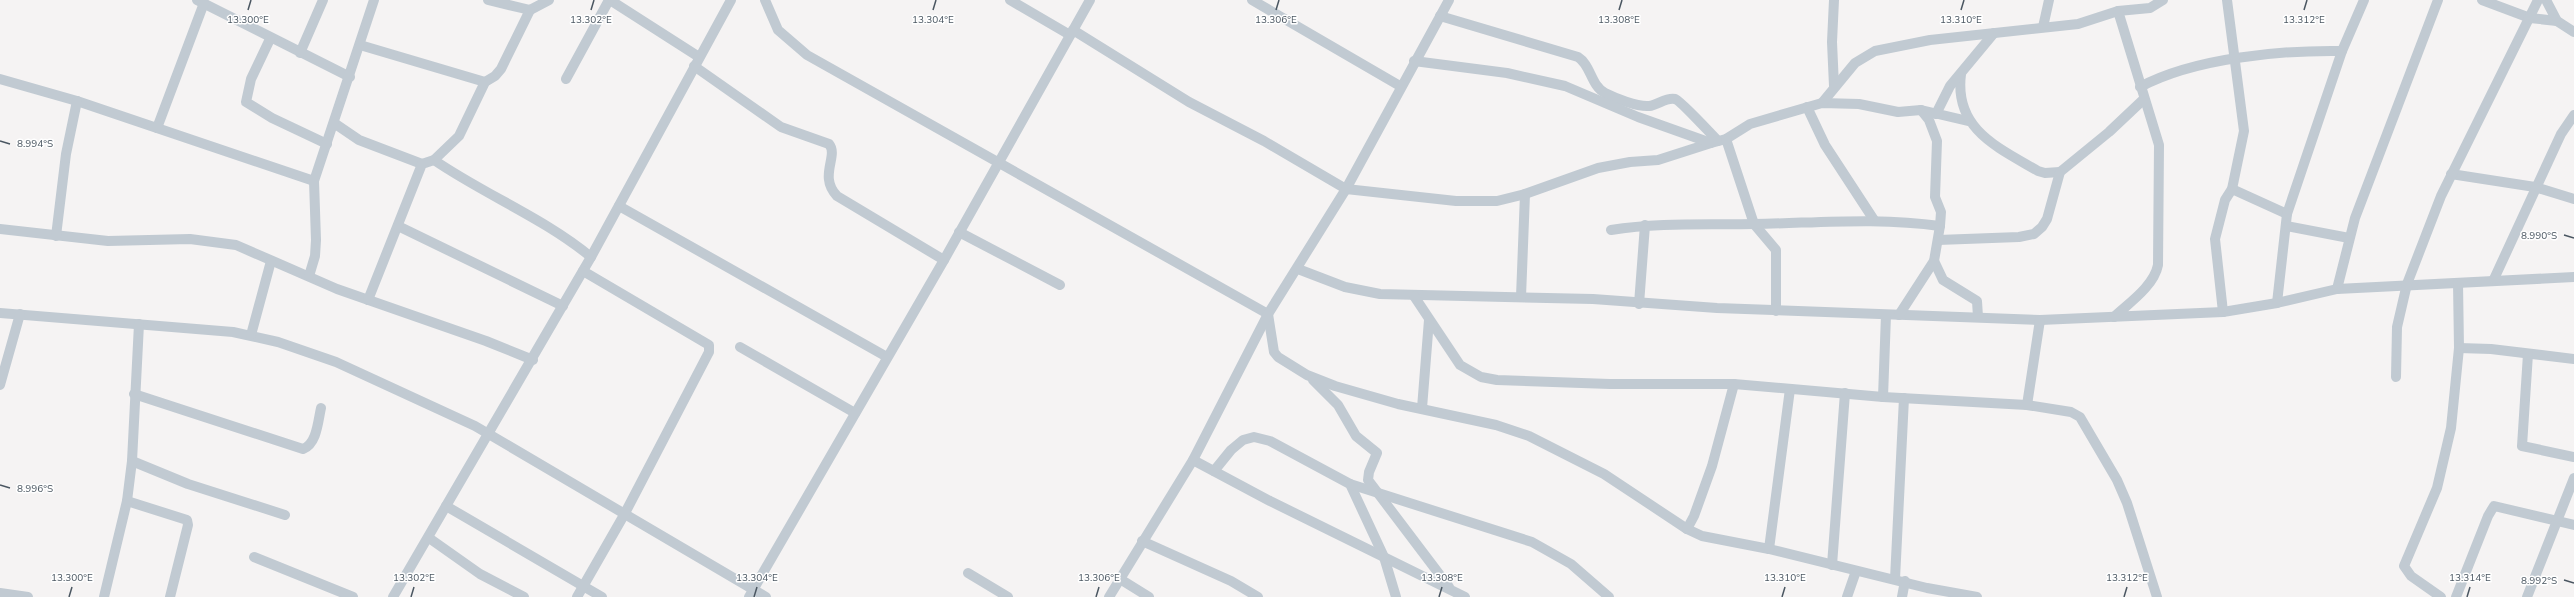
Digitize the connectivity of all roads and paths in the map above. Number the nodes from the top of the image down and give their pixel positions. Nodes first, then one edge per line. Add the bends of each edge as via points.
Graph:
1 (323, 0) edge
2 (374, 0) edge
3 (488, 0) edge
4 (549, 0) edge
5 (610, 0) edge
6 (731, 0) edge
7 (765, 0) edge
8 (1010, 0) edge
9 (1090, 0) edge
10 (1449, 0) edge
11 (1834, 0) edge
12 (2049, 0) edge
13 (2163, 0) edge
14 (2227, 0) edge
15 (2364, 0) edge
16 (2438, 0) edge
17 (2482, 0) edge
18 (2538, 0) edge
19 (2546, 0) edge
20 (201, 1) edge
21 (1258, 2) edge
22 (530, 10) junction
23 (2118, 11) junction
24 (1440, 16) junction
25 (2530, 18) junction
26 (2557, 21) junction
27 (2043, 27) junction
28 (1072, 32) junction
29 (2574, 32) edge
30 (1994, 33) junction
31 (270, 39) junction
32 (360, 45) junction
33 (2342, 52) junction
34 (300, 53) junction
35 (699, 57) junction
36 (2236, 59) junction
37 (1414, 61) junction
38 (694, 66) junction
39 (1961, 74) junction
40 (350, 77) junction
41 (566, 78) dead end
42 (0, 80) edge
43 (485, 82) junction
44 (1400, 86) junction
45 (1834, 86) junction
46 (2140, 87) junction
47 (2144, 99) junction
48 (77, 101) junction
49 (1822, 103) junction
50 (1807, 107) junction
51 (1921, 110) junction
52 (1936, 114) junction
53 (2574, 115) edge
54 (1968, 121) junction
55 (334, 123) junction
56 (157, 128) junction
57 (1718, 141) junction
58 (327, 144) junction
59 (434, 160) junction
60 (998, 163) junction
61 (422, 164) junction
62 (2060, 172) junction
63 (2451, 174) junction
64 (314, 181) junction
65 (2535, 187) junction
66 (1346, 189) junction
67 (2232, 189) junction
68 (1525, 194) junction
69 (2574, 199) edge
70 (619, 206) junction
71 (2287, 214) junction
72 (1874, 220) junction
73 (1754, 224) junction
74 (1645, 225) junction
75 (398, 226) junction
76 (1940, 226) junction
77 (2286, 226) junction
78 (0, 229) edge
79 (1611, 230) dead end
80 (959, 232) junction
81 (56, 236) junction
82 (2349, 238) junction
83 (1938, 240) junction
84 (591, 257) junction
85 (944, 260) junction
86 (271, 261) junction
87 (1934, 261) junction
88 (1298, 269) junction
89 (583, 271) junction
90 (309, 276) junction
91 (2574, 277) edge
92 (2494, 279) junction
93 (2458, 283) junction
94 (2407, 284) junction
95 (1060, 285) dead end
96 (2337, 289) junction
97 (1414, 296) junction
98 (1521, 297) junction
99 (368, 300) junction
100 (1639, 304) junction
101 (2277, 304) junction
102 (563, 306) junction
103 (1776, 311) junction
104 (2223, 312) junction
105 (0, 313) edge
106 (20, 314) junction
107 (1268, 314) junction
108 (1886, 315) junction
109 (1899, 315) junction
110 (1978, 317) junction
111 (2114, 317) junction
112 (1429, 320) junction
113 (2040, 320) junction
114 (140, 324) junction
115 (251, 335) junction
116 (740, 347) dead end
117 (2459, 348) junction
118 (2528, 354) junction
119 (887, 357) junction
120 (2574, 359) edge
121 (532, 360) junction
122 (1307, 375) junction
123 (2396, 377) dead end
124 (1734, 384) junction
125 (0, 385) edge
126 (1790, 389) junction
127 (1845, 393) junction
128 (134, 394) junction
129 (1883, 397) junction
130 (1904, 398) junction
131 (2028, 405) junction
132 (321, 408) dead end
133 (1422, 408) junction
134 (854, 413) junction
135 (488, 434) junction
136 (2574, 457) edge
137 (1193, 460) junction
138 (132, 461) junction
139 (1214, 471) junction
140 (2574, 478) edge
141 (1350, 484) junction
142 (1375, 491) junction
143 (127, 501) junction
144 (446, 506) junction
145 (285, 515) dead end
146 (624, 515) junction
147 (2558, 521) junction
148 (2574, 525) edge
149 (1687, 529) junction
150 (429, 538) junction
151 (1142, 541) junction
152 (1768, 549) junction
153 (254, 557) dead end
154 (1384, 557) junction
155 (1832, 565) junction
156 (1856, 571) junction
157 (968, 573) dead end
158 (1120, 579) junction
159 (1895, 579) junction
160 (1905, 581) junction
161 (584, 587) junction
162 (1452, 590) junction
163 (0, 593) edge
164 (751, 593) edge
165 (28, 597) edge
166 (104, 597) edge
167 (170, 597) edge
168 (353, 597) edge
169 (393, 597) edge
170 (524, 597) edge
171 (577, 597) edge
172 (602, 597) edge
173 (766, 597) edge
174 (1008, 597) edge
175 (1110, 597) edge
176 (1148, 597) edge
177 (1258, 597) edge
178 (1396, 597) edge
179 (1465, 597) edge
180 (1609, 597) edge
181 (1846, 597) edge
182 (1902, 597) edge
183 (1976, 597) edge
184 (2157, 597) edge
185 (2441, 597) edge
186 (2456, 597) edge
187 (2527, 597) edge

1 - 34 street
2 - 32 street
3 - 22 street
4 - 22 street
5 - 35 street
5 - 41 street
6 - 35 street
7 - 60 street via 778,30 807,55
8 - 28 street
9 - 28 street
10 - 24 street
11 - 45 street
12 - 27 street
13 - 23 street via 2150,8
14 - 36 street
15 - 33 street
16 - 82 street
17 - 25 street
18 - 25 street
19 - 26 street
20 - 31 street
20 - 56 street
21 - 44 street
22 - 43 street via 501,69
23 - 27 street via 2089,22
23 - 46 street
24 - 37 street
24 - 57 street via 1578,57 1583,60 1597,87 1604,93 1642,106 1676,99 1682,102 1692,116
25 - 26 street
25 - 63 street
26 - 29 street
27 - 30 street
28 - 60 street
28 - 66 street via 1189,102 1264,141
30 - 39 street
30 - 45 street via 1930,40 1875,51 1855,63
31 - 34 street
31 - 58 street via 251,79 246,102 272,118
32 - 40 street
32 - 43 street
33 - 36 street via 2287,52
33 - 71 street
34 - 40 street
35 - 38 street
36 - 46 street via 2170,73
36 - 67 street via 2244,131
37 - 44 street
37 - 57 street via 1507,73 1565,86 1646,120
38 - 70 street
38 - 85 street via 777,124 829,144 832,151 828,181 837,196
39 - 52 street via 1950,86
39 - 54 street via 1960,96
40 - 55 street
42 - 48 street
43 - 59 street via 459,136
44 - 66 street
45 - 49 street
46 - 47 street
47 - 62 street
47 - 111 street via 2159,144 2158,265 2154,276
48 - 56 street
48 - 81 street via 66,154
49 - 50 street
49 - 51 street via 1859,104 1898,112
50 - 57 street via 1750,124
50 - 72 street via 1825,146
51 - 52 street
51 - 76 street via 1929,120 1937,141 1935,193 1941,212
52 - 54 street
53 - 65 street via 2561,134
54 - 62 street via 1990,142 2038,171
55 - 58 street
55 - 61 street via 359,140
56 - 64 street
57 - 68 street via 1658,160 1598,168
57 - 73 street
58 - 64 street
59 - 61 street
59 - 84 street via 470,185 564,237
60 - 80 street
60 - 107 street
61 - 75 street
62 - 83 street via 2047,219 2034,234 2019,237
63 - 65 street
63 - 94 street
64 - 90 street via 316,240 315,256
65 - 69 street
65 - 92 street
66 - 68 street via 1456,201 1497,201
66 - 88 street
67 - 71 street
67 - 104 street via 2224,200 2215,239
68 - 98 street
70 - 84 street
70 - 119 street
71 - 77 street
72 - 73 street
72 - 76 street
73 - 74 street
73 - 103 street via 1776,250
74 - 79 street
74 - 100 street
75 - 99 street
75 - 102 street
76 - 83 street
77 - 82 street
77 - 101 street
78 - 81 street
80 - 85 street
80 - 95 street
81 - 86 street via 128,241 204,241 236,245
82 - 96 street
83 - 87 street
84 - 89 street
85 - 119 street
86 - 90 street
86 - 115 street
87 - 109 street
87 - 110 street via 1943,280 1977,301
88 - 97 street via 1345,287 1380,294
88 - 107 street
89 - 102 street
89 - 146 street via 709,345 709,352
90 - 99 street
91 - 92 street
92 - 93 street
93 - 94 street
93 - 117 street
94 - 96 street
94 - 123 street via 2397,327
96 - 101 street
97 - 98 street
97 - 112 street
98 - 100 street
99 - 121 street via 486,340
100 - 103 street
101 - 104 street
102 - 121 street
103 - 108 street
104 - 111 street
105 - 106 street
106 - 114 street
106 - 125 street
107 - 122 street via 1274,352
107 - 137 street
108 - 109 street
108 - 129 street
109 - 110 street
110 - 113 street
111 - 113 street
112 - 124 street via 1460,365 1481,376 1545,383
112 - 133 street
113 - 131 street
114 - 115 street
114 - 128 street
115 - 135 street via 336,362 453,414
116 - 134 street
117 - 118 street
117 - 185 street via 2451,428 2442,471 2404,566 2411,576
118 - 120 street
118 - 136 street via 2522,446
119 - 134 street
121 - 135 street
122 - 133 street via 1363,394
122 - 142 street via 1338,405 1356,436 1377,453 1368,476
124 - 126 street
124 - 149 street via 1712,466
126 - 127 street
126 - 152 street
127 - 129 street
127 - 155 street
128 - 132 street via 303,449 309,447 313,441
128 - 138 street
129 - 130 street
130 - 131 street
130 - 159 street
131 - 184 street via 2071,412 2080,416 2117,480 2127,503
133 - 149 street via 1496,425 1529,436 1604,474
134 - 164 street
135 - 144 street
135 - 146 street
137 - 139 street
137 - 151 street
138 - 143 street
138 - 145 street via 188,484
139 - 141 street via 1231,450 1243,440 1254,437 1270,441
139 - 154 street
140 - 147 street
141 - 142 street
141 - 154 street
142 - 162 street
142 - 180 street via 1532,542 1571,564
143 - 166 street
143 - 167 street via 187,520 188,525
144 - 150 street
144 - 161 street
146 - 161 street
146 - 164 street
147 - 148 street
147 - 186 street via 2505,507 2492,507
147 - 187 street
149 - 152 street via 1716,541
150 - 169 street
150 - 170 street via 480,574
151 - 158 street
151 - 177 street via 1231,581
152 - 155 street
153 - 168 street
154 - 162 street
154 - 178 street
155 - 156 street
156 - 159 street
156 - 181 street
157 - 174 street
158 - 175 street
158 - 176 street
159 - 160 street
160 - 182 street
160 - 183 street
161 - 171 street
161 - 172 street
162 - 179 street
163 - 165 street
164 - 173 street

